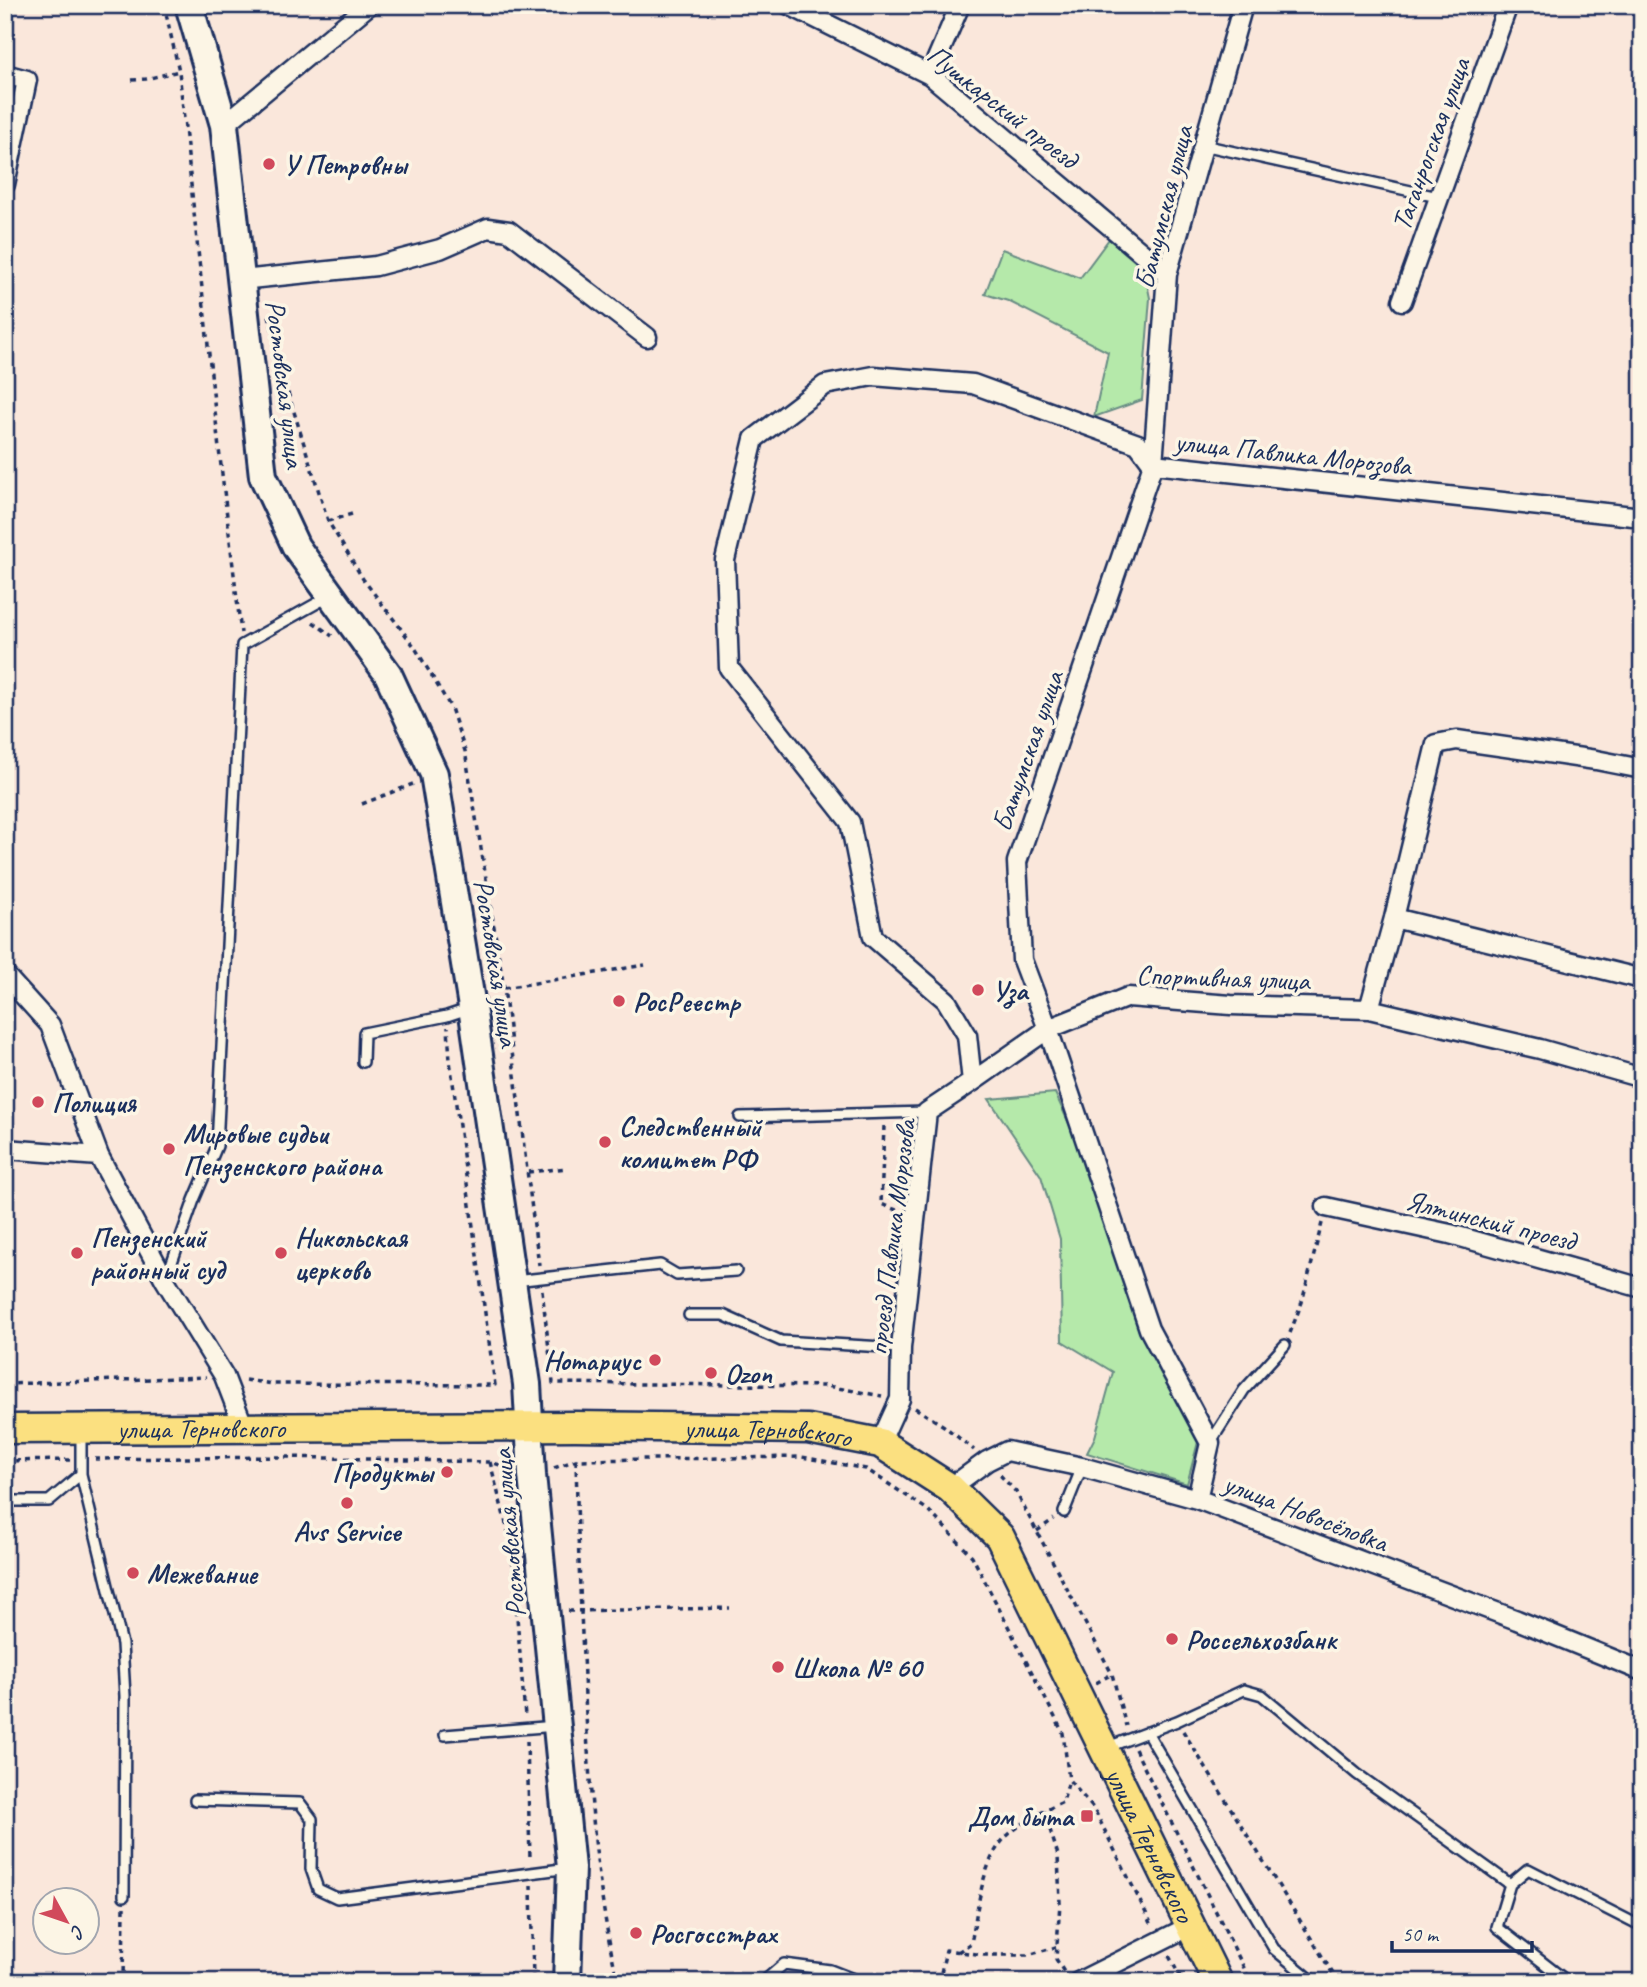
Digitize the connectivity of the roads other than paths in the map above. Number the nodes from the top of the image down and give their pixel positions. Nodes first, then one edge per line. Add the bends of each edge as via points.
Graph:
1 (189, 5) edge
2 (369, 5) edge
3 (789, 5) edge
4 (960, 5) edge
5 (1243, 5) edge
6 (1508, 5) edge
7 (5, 74) edge
8 (930, 75) junction
9 (224, 125) junction
10 (1203, 145) junction
11 (5, 184) edge
12 (1438, 197) junction
13 (1167, 274) junction
14 (241, 279) junction
15 (1402, 301) dead end
16 (647, 337) dead end
17 (1153, 464) junction
18 (1642, 517) edge
19 (330, 596) junction
20 (1642, 769) edge
21 (1394, 918) junction
22 (5, 975) edge
23 (1642, 979) edge
24 (472, 1007) junction
25 (1369, 1009) junction
26 (1048, 1029) junction
27 (363, 1062) dead end
28 (1642, 1078) edge
29 (972, 1082) junction
30 (927, 1112) junction
31 (740, 1117) dead end
32 (5, 1149) edge
33 (99, 1156) junction
34 (1326, 1207) road end
35 (736, 1271) dead end
36 (165, 1280) junction
37 (512, 1281) junction
38 (1642, 1287) edge
39 (689, 1315) dead end
40 (1285, 1345) road end
41 (901, 1348) junction
42 (529, 1427) junction
43 (5, 1429) edge
44 (244, 1429) junction
45 (81, 1430) junction
46 (880, 1443) junction
47 (1210, 1443) junction
48 (1082, 1467) junction
49 (81, 1474) junction
50 (950, 1488) junction
51 (1197, 1499) junction
52 (5, 1501) edge
53 (1064, 1512) road end
54 (1642, 1671) edge
55 (557, 1726) junction
56 (1147, 1732) junction
57 (445, 1735) dead end
58 (1117, 1744) junction
59 (195, 1800) dead end
60 (571, 1868) junction
61 (1510, 1884) junction
62 (124, 1896) road end
63 (1636, 1924) dead end
64 (1190, 1926) junction
65 (567, 1982) edge
66 (763, 1982) edge
67 (861, 1982) edge
68 (1077, 1982) edge
69 (1218, 1982) edge
70 (1314, 1982) edge
71 (1568, 1982) edge

1 - 9 street, Ростовская улица
2 - 9 street
3 - 8 street, Пушкарский проезд
4 - 8 street
5 - 10 street, Батумская улица
6 - 12 street, Таганрогская улица
7 - 11 street via 27,80
8 - 13 street, Пушкарский проезд
9 - 14 street, Ростовская улица
10 - 12 lane
10 - 13 street, Батумская улица
12 - 15 street, Таганрогская улица
13 - 17 street, Батумская улица
14 - 16 street via 376,266 440,249 488,228 509,231
14 - 19 street, Ростовская улица via 263,476 296,547
17 - 18 street, улица Павлика Морозова
17 - 26 street, Батумская улица via 1017,862 1023,960
17 - 29 street, улица Павлика Морозова via 1138,444 974,384 873,376 825,385 754,439 725,561 729,668 850,822 873,937 946,1000 967,1035
19 - 24 street, Ростовская улица via 388,674 434,774
19 - 36 lane via 243,645 217,1146
20 - 21 street via 1457,740 1436,744
21 - 23 street
21 - 25 street
22 - 33 street via 50,1025
24 - 27 lane via 364,1033
24 - 37 street, Ростовская улица
25 - 26 street, Спортивная улица via 1128,997
25 - 28 street, Спортивная улица
26 - 29 street, Спортивная улица
26 - 47 street, Батумская улица via 1149,1329
29 - 30 street, проезд Павлика Морозова
30 - 31 lane
30 - 41 street, проезд Павлика Морозова
32 - 33 street
33 - 36 street
34 - 38 street, Ялтинский проезд via 1450,1234
35 - 37 lane via 677,1275 660,1265
36 - 44 street via 223,1376
37 - 42 street, Ростовская улица
39 - 41 lane via 723,1315 781,1341
40 - 47 lane via 1244,1390
41 - 46 street, проезд Павлика Морозова via 900,1399
42 - 44 main road, улица Терновского
42 - 46 main road, улица Терновского via 808,1429
42 - 55 street, Ростовская улица
43 - 45 main road, улица Терновского
44 - 45 main road, улица Терновского
45 - 49 lane
46 - 50 main road, улица Терновского
47 - 51 street
48 - 50 street, улица Новосёловка via 1007,1451
48 - 51 street, улица Новосёловка
48 - 53 lane
49 - 52 lane via 49,1501
49 - 62 lane via 122,1644
50 - 58 main road, улица Терновского via 1000,1537
51 - 54 street, улица Новосёловка
55 - 57 lane
55 - 60 street, Ростовская улица
56 - 58 lane
56 - 61 lane via 1244,1690 1262,1695 1357,1774
56 - 70 lane via 1274,1949
58 - 64 main road, улица Терновского
59 - 60 lane via 300,1803 312,1819 311,1869 318,1889 337,1898
60 - 65 street, Ростовская улица
61 - 63 lane via 1528,1869
61 - 71 lane via 1497,1927
64 - 68 street
64 - 69 main road, улица Терновского
66 - 67 lane via 784,1964 830,1970

